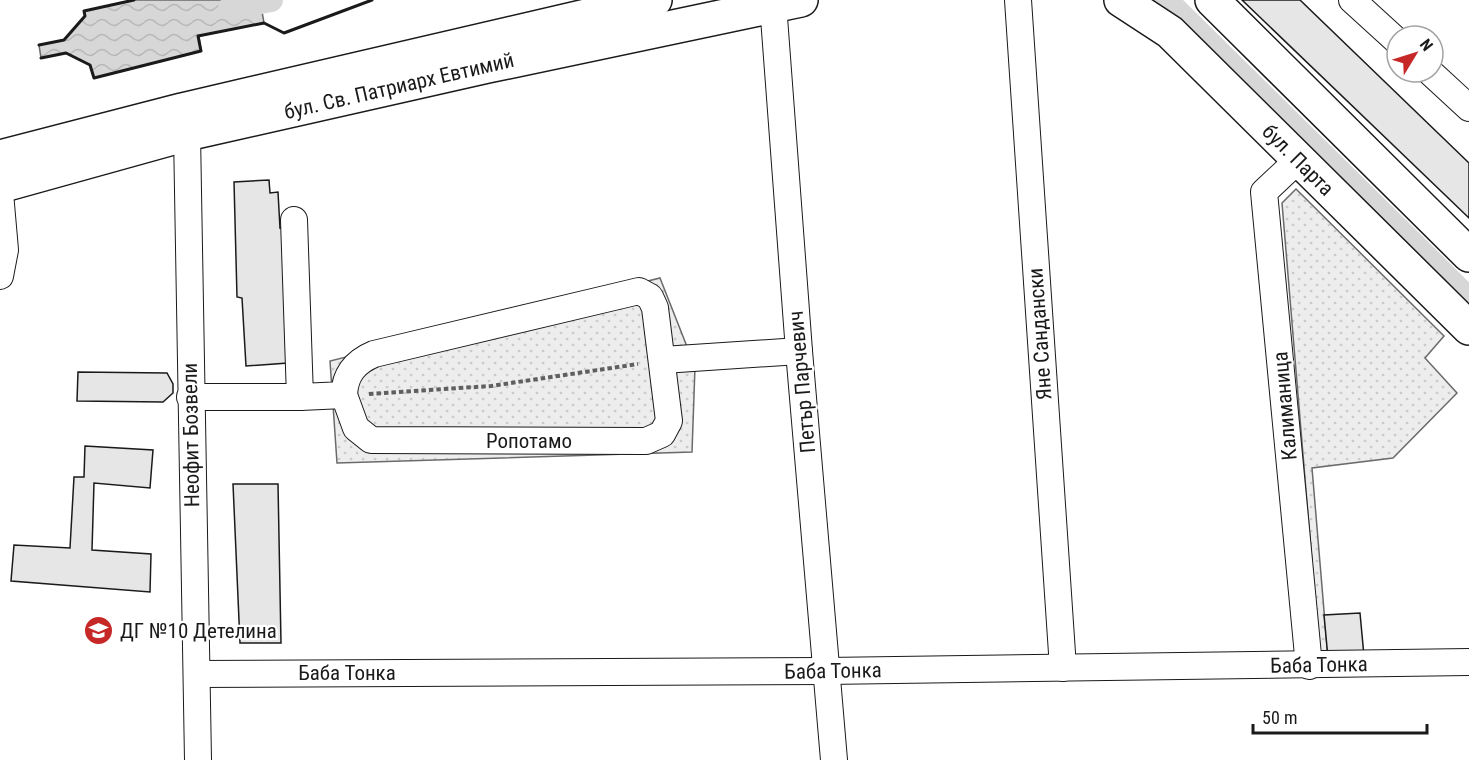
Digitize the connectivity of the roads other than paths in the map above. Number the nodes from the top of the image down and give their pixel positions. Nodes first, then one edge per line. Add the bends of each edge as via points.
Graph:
1 (655, 0) edge
2 (1018, 0) edge
3 (1121, 0) edge
4 (1212, 0) edge
5 (1352, 0) edge
6 (787, 2) edge
7 (1385, 30) edge
8 (1443, 84) edge
9 (1469, 108) edge
10 (184, 122) junction
11 (0, 157) edge
12 (1298, 160) junction
13 (0, 186) edge
14 (0, 193) edge
15 (294, 220) dead end
16 (1469, 255) edge
17 (0, 276) edge
18 (1469, 328) edge
19 (799, 351) junction
20 (663, 360) junction
21 (344, 395) junction
22 (190, 397) junction
23 (300, 397) junction
24 (1469, 662) edge
25 (1309, 666) junction
26 (1063, 668) junction
27 (826, 671) junction
28 (197, 674) junction
29 (198, 760) edge
30 (834, 760) edge

1 - 10 main road, бул. Св. Патриарх Евтимий
2 - 26 street, Яне Сандански
3 - 12 main road, бул. Парта via 1170,32
4 - 16 main road
5 - 7 street
6 - 10 main road, бул. Св. Патриарх Евтимий
6 - 19 street, Петър Парчевич
8 - 9 street
10 - 11 main road, бул. Св. Патриарх Евтимий
10 - 13 main road, бул. Св. Патриарх Евтимий
10 - 22 street, Неофит Бозвели
12 - 18 main road, бул. Парта
12 - 25 street, Калиманица via 1264,192
14 - 17 street via 5,250
15 - 23 street
19 - 20 street
19 - 27 street, Петър Парчевич
20 - 21 street, Ропотамо via 653,301 645,293 632,291 374,354 348,374
20 - 21 street, Ропотамо via 669,421 662,434 646,441 382,442 371,440 356,428
21 - 23 street
22 - 23 street
22 - 28 street, Неофит Бозвели
24 - 25 street, Баба Тонка
25 - 26 street, Баба Тонка
26 - 27 street, Баба Тонка
27 - 28 street, Баба Тонка
27 - 30 street, Петър Парчевич
28 - 29 street, Неофит Бозвели

